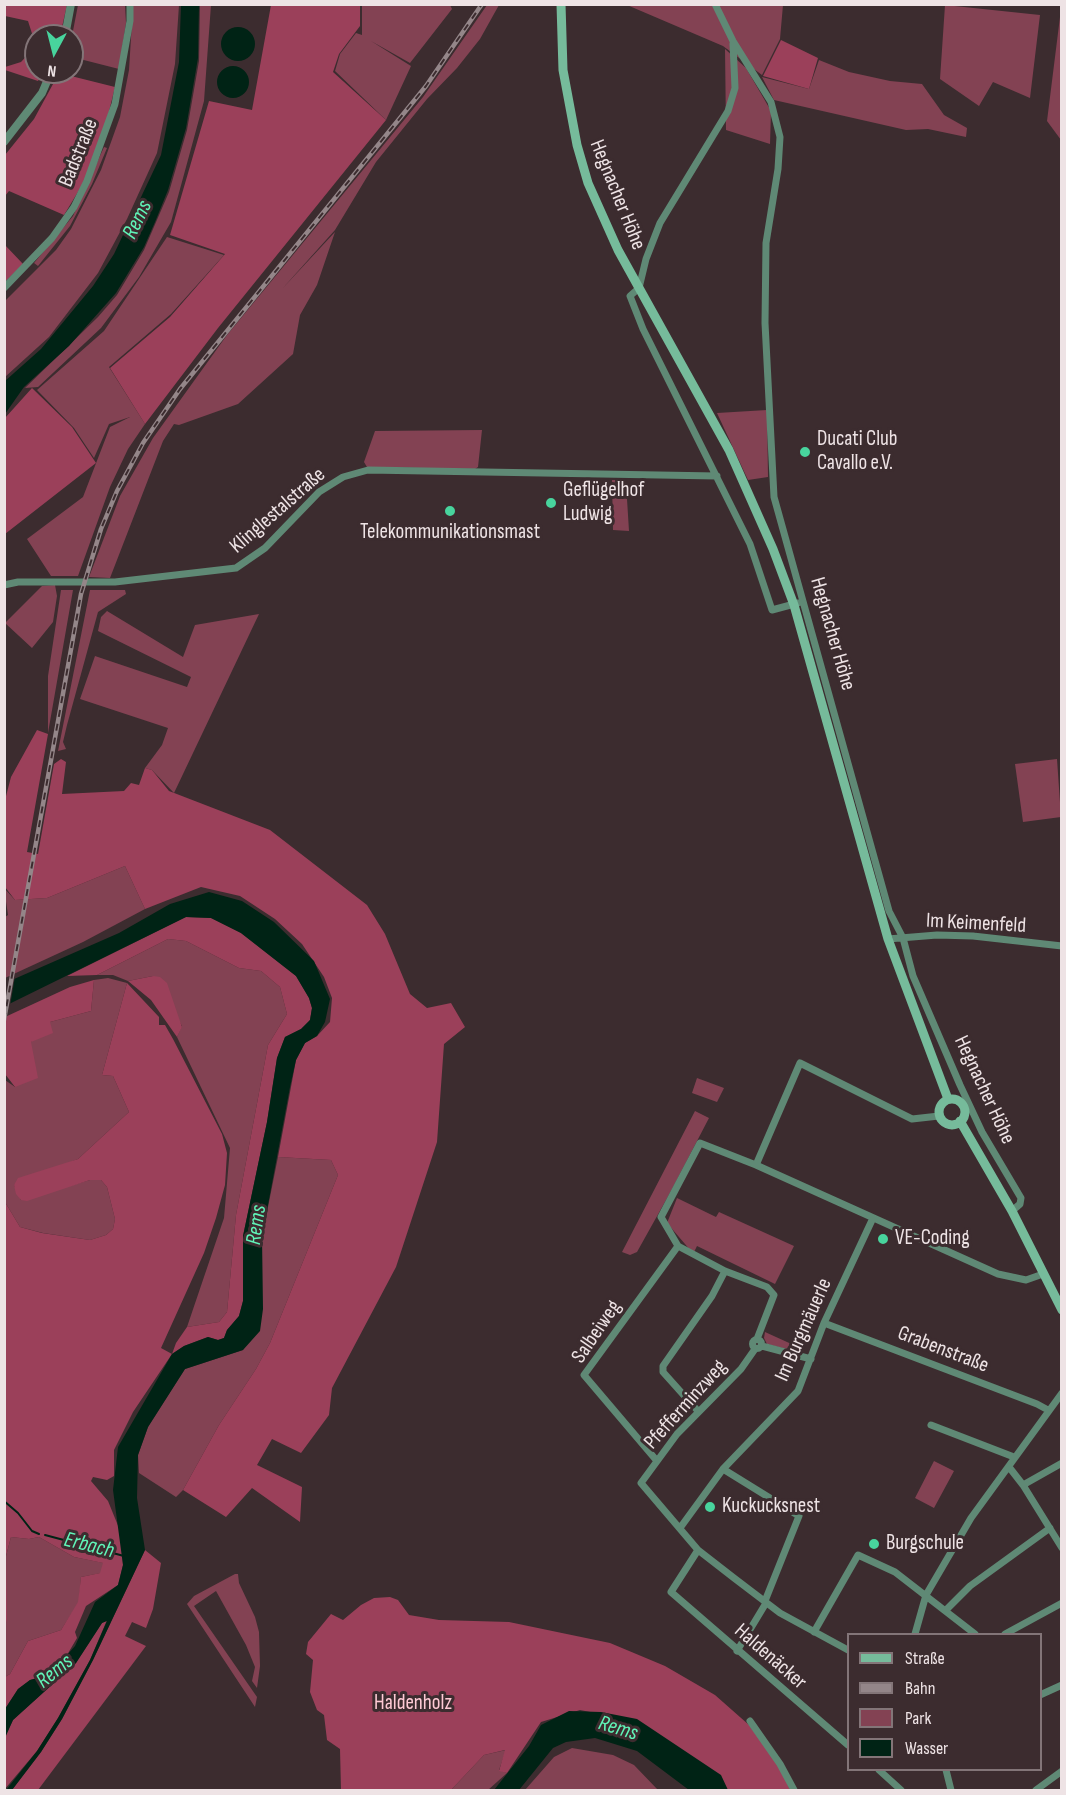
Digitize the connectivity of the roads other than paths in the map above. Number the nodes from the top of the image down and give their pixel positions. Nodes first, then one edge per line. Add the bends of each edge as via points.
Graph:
1 (71, 4) edge
2 (130, 4) edge
3 (561, 4) edge
4 (715, 4) edge
5 (67, 24) edge
6 (733, 41) junction
7 (46, 84) edge
8 (4, 142) edge
9 (4, 288) edge
10 (639, 288) junction
11 (717, 476) junction
12 (4, 585) edge
13 (805, 601) junction
14 (794, 605) junction
15 (903, 938) junction
16 (888, 939) junction
17 (1062, 945) edge
18 (948, 1099) junction
19 (939, 1116) junction
20 (960, 1121) junction
21 (756, 1165) junction
22 (1012, 1210) junction
23 (873, 1218) junction
24 (678, 1246) junction
25 (725, 1271) junction
26 (1043, 1274) junction
27 (1062, 1310) edge
28 (824, 1323) junction
29 (758, 1345) junction
30 (811, 1359) junction
31 (1062, 1393) edge
32 (697, 1410) junction
33 (1048, 1410) junction
34 (931, 1425) dead end
35 (1014, 1457) junction
36 (657, 1461) junction
37 (1062, 1463) edge
38 (1009, 1467) junction
39 (723, 1469) junction
40 (1023, 1485) junction
41 (680, 1528) junction
42 (1050, 1528) junction
43 (1062, 1548) edge
44 (699, 1550) junction
45 (926, 1595) junction
46 (766, 1602) junction
47 (1062, 1603) edge
48 (946, 1610) junction
49 (814, 1632) junction
50 (916, 1633) edge
51 (973, 1633) edge
52 (1009, 1633) edge
53 (847, 1649) edge
54 (737, 1651) junction
55 (1062, 1685) edge
56 (1042, 1695) edge
57 (750, 1721) dead end
58 (847, 1743) edge
59 (880, 1771) edge
60 (946, 1771) edge
61 (1062, 1771) edge
62 (794, 1791) edge
63 (901, 1791) edge
64 (951, 1791) edge
65 (1036, 1791) edge

1 - 5 street
2 - 9 street, Badstraße via 115,104 87,181 52,238
3 - 10 main road, Hegnacher Höhe via 563,70 577,146 602,217
4 - 6 street, Hegnacher Höhe
6 - 10 street, Hegnacher Höhe via 736,75 732,100 660,223
6 - 13 street, Hegnacher Höhe via 771,102 780,137 766,243 772,486
7 - 8 street
10 - 11 street via 630,296 643,329
10 - 14 main road, Hegnacher Höhe via 729,450
11 - 12 street, Klinglestalstraße via 361,471 319,492 265,548 236,568 107,582
11 - 14 street via 750,544 772,610
13 - 14 street
13 - 15 street, Hegnacher Höhe via 880,882
14 - 16 main road, Hegnacher Höhe
15 - 16 street, Im Keimenfeld
15 - 17 street, Im Keimenfeld via 973,936
15 - 22 street, Hegnacher Höhe via 913,976 960,1085 1006,1176 1022,1198
16 - 18 main road, Hegnacher Höhe
18 - 19 main road via 940,1107
18 - 20 main road via 962,1103 965,1114
19 - 20 main road via 950,1124
19 - 21 street via 912,1119 800,1063
20 - 22 main road
21 - 23 street
21 - 24 street via 700,1143 661,1217
22 - 26 main road
23 - 26 street via 1016,1280
23 - 28 street, Im Burgmäuerle
24 - 25 street, Pfefferminzweg
24 - 36 street, Salbeiweg via 584,1375
25 - 29 street, Pfefferminzweg via 767,1287 774,1295
25 - 32 street via 663,1366 663,1372
26 - 27 main road
28 - 30 street, Im Burgmäuerle
28 - 33 street, Grabenstraße
29 - 30 street
29 - 32 street, Pfefferminzweg via 741,1369
30 - 39 street, Im Burgmäuerle via 798,1391
31 - 33 street
32 - 36 street, Pfefferminzweg
33 - 35 street
34 - 35 street
35 - 38 street
36 - 41 street, Pfefferminzweg via 641,1483
37 - 40 street
38 - 40 street
38 - 45 street via 971,1518
39 - 41 street, Im Burgmäuerle
39 - 46 street via 799,1516
40 - 42 street
41 - 44 street
42 - 43 street
42 - 48 street via 979,1579
44 - 46 street
44 - 54 street, Haldenäcker via 670,1592
45 - 48 street
45 - 49 street via 895,1572 858,1555
45 - 50 street
46 - 49 street
46 - 54 street
47 - 52 street
48 - 51 street
49 - 53 street
54 - 58 street, Haldenäcker
55 - 56 street
57 - 62 street
59 - 63 street
60 - 64 street
61 - 65 street

